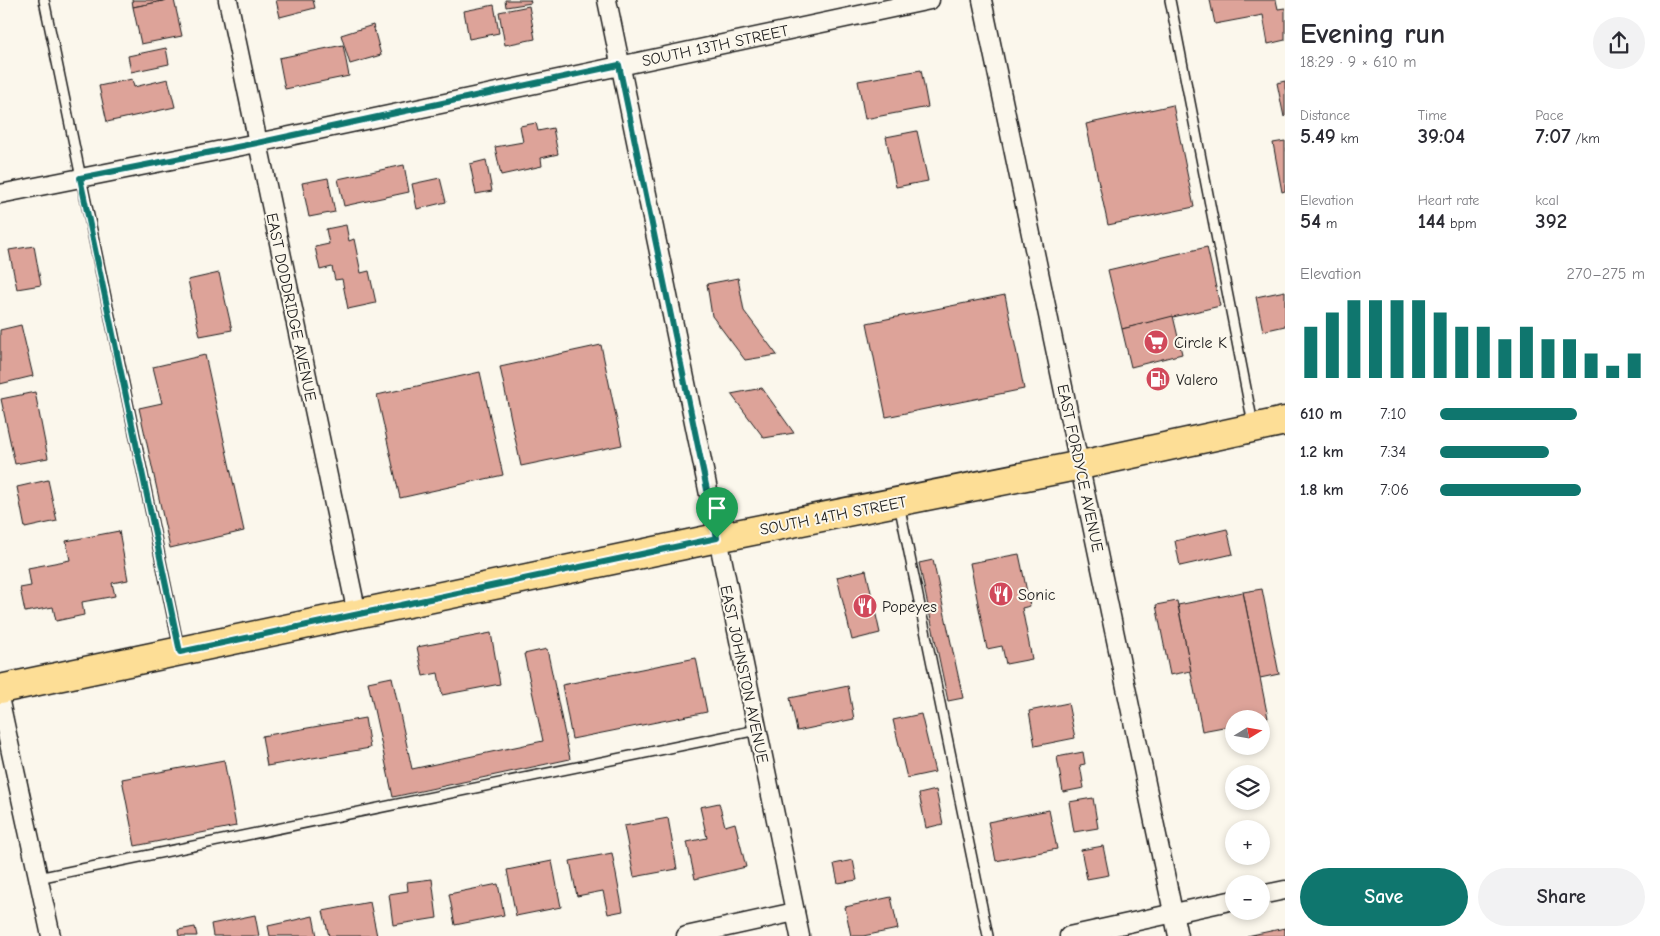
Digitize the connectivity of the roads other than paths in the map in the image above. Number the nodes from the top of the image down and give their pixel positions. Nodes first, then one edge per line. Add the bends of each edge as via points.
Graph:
1 (44, 0) edge
2 (228, 0) edge
3 (606, 0) edge
4 (930, 0) edge
5 (982, 0) edge
6 (1170, 0) edge
7 (619, 65) junction
8 (257, 143) junction
9 (80, 178) junction
10 (0, 194) edge
11 (1285, 421) edge
12 (1254, 429) junction
13 (1081, 465) junction
14 (898, 502) junction
15 (717, 538) junction
16 (357, 614) junction
17 (180, 652) junction
18 (0, 689) edge
19 (0, 702) edge
20 (757, 730) junction
21 (38, 878) junction
22 (1285, 890) edge
23 (1270, 893) edge
24 (1225, 902) edge
25 (795, 912) junction
26 (1173, 913) junction
27 (51, 936) edge
28 (686, 936) edge
29 (800, 936) edge
30 (988, 936) edge
31 (1070, 936) edge
32 (1178, 936) edge

1 - 9 lane
2 - 8 street, EAST DODDRIDGE AVENUE
3 - 7 street, EAST JOHNSTON AVENUE
4 - 7 street, SOUTH 13TH STREET
5 - 13 street, EAST FORDYCE AVENUE
6 - 12 lane
7 - 8 street, SOUTH 13TH STREET
7 - 15 street, EAST JOHNSTON AVENUE
8 - 9 street, SOUTH 13TH STREET
8 - 16 street, EAST DODDRIDGE AVENUE
9 - 10 street, SOUTH 13TH STREET
9 - 17 lane
11 - 12 main road, SOUTH 14TH STREET
12 - 13 main road, SOUTH 14TH STREET
13 - 14 main road, SOUTH 14TH STREET
13 - 26 street, EAST FORDYCE AVENUE
14 - 15 main road, SOUTH 14TH STREET
14 - 30 lane
15 - 16 main road, SOUTH 14TH STREET
15 - 20 street, EAST JOHNSTON AVENUE
16 - 17 main road, SOUTH 14TH STREET
17 - 18 main road, SOUTH 14TH STREET
19 - 21 street
20 - 21 lane
20 - 25 street, EAST JOHNSTON AVENUE
21 - 27 street
22 - 23 street
24 - 26 street
25 - 28 street
25 - 29 street, EAST JOHNSTON AVENUE
26 - 31 street
26 - 32 street, EAST FORDYCE AVENUE

